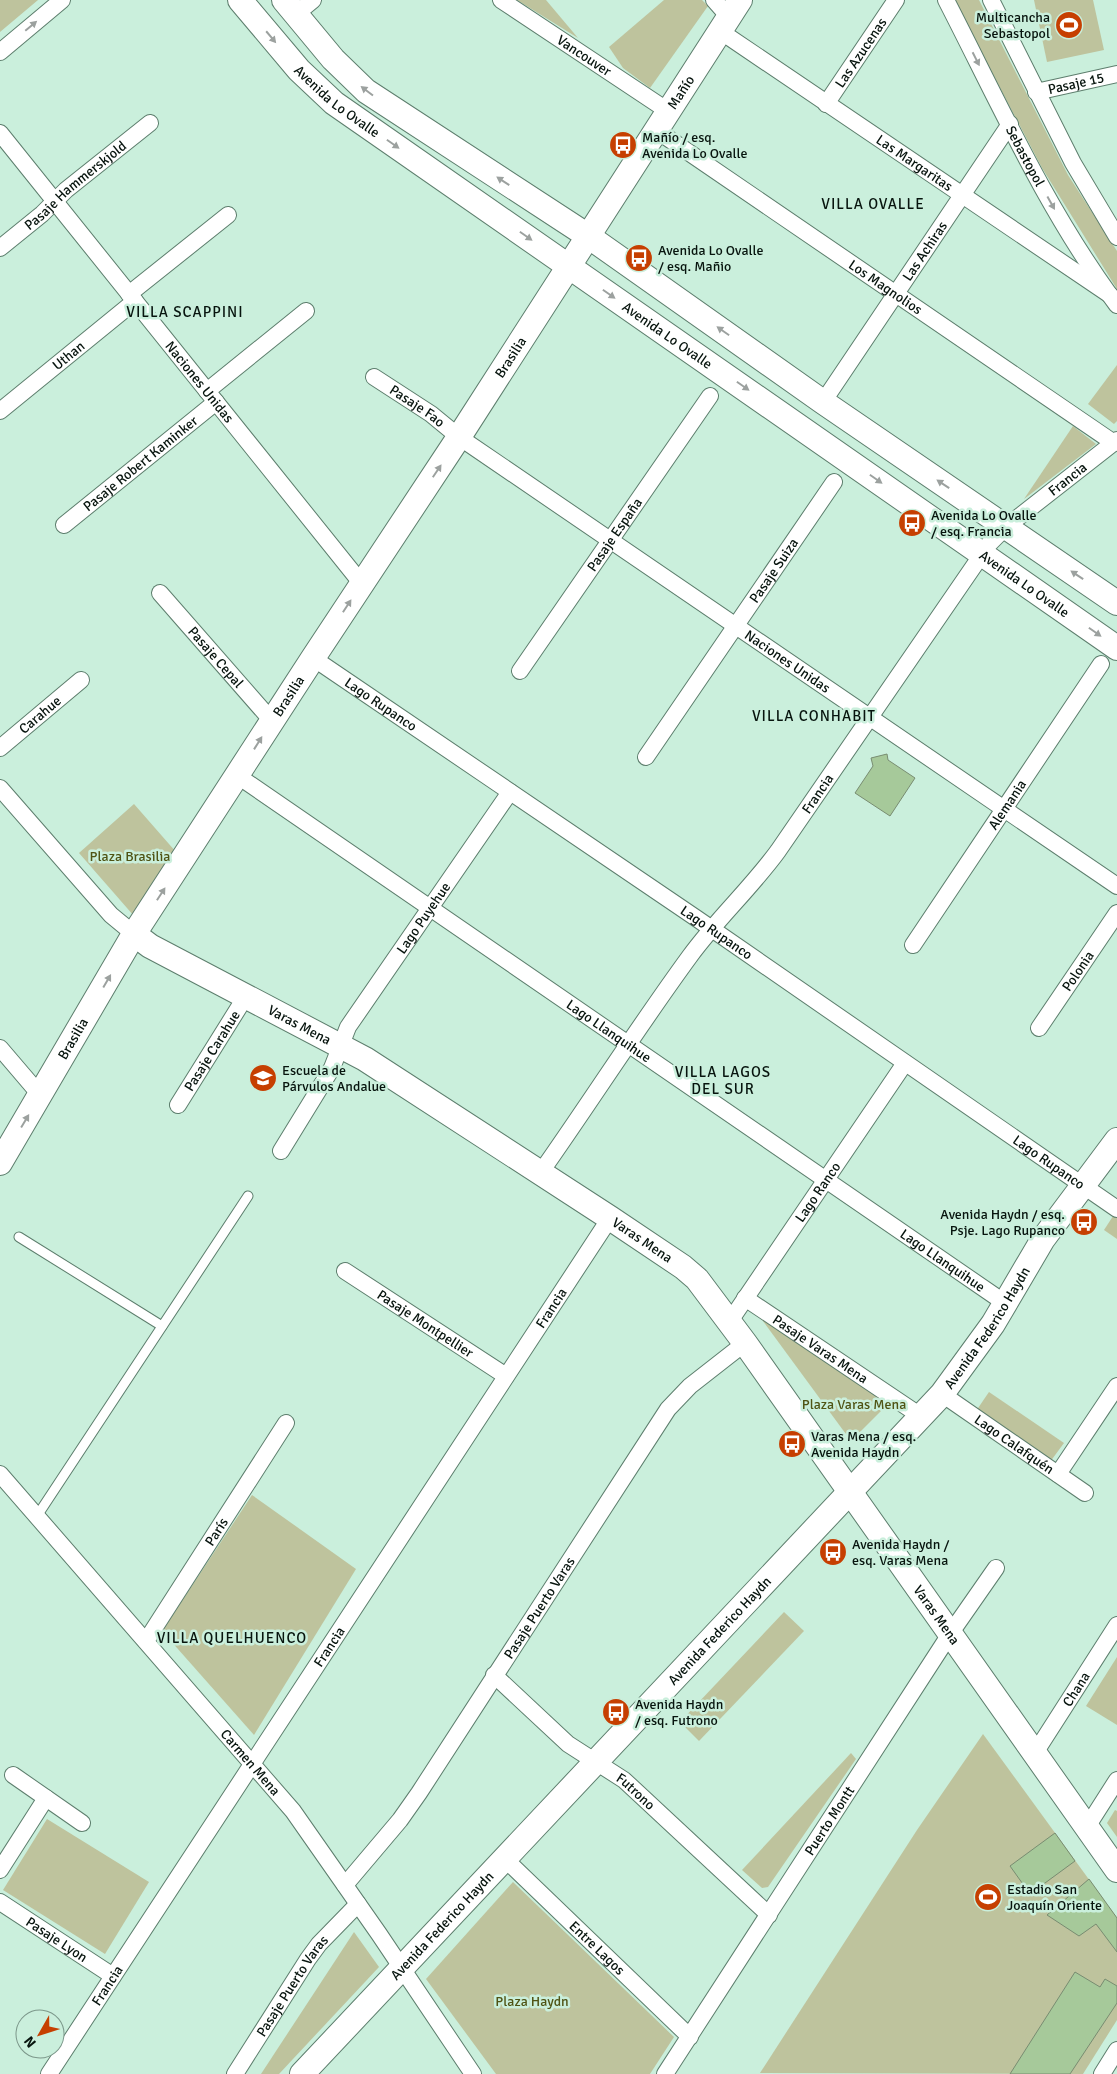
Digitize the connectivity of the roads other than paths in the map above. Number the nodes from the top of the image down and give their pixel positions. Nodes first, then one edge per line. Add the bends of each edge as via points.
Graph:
1 (62, 0) edge
2 (240, 0) edge
3 (502, 0) edge
4 (896, 0) edge
5 (946, 0) edge
6 (991, 0) edge
7 (298, 5) edge
8 (726, 12) edge
9 (0, 52) edge
10 (1117, 74) edge
11 (1036, 92) junction
12 (826, 104) junction
13 (662, 120) junction
14 (150, 123) dead end
15 (1010, 124) junction
16 (0, 133) edge
17 (962, 195) junction
18 (55, 201) junction
19 (228, 215) dead end
20 (1112, 220) edge
21 (588, 236) junction
22 (1117, 237) edge
23 (0, 248) edge
24 (569, 266) junction
25 (896, 294) junction
26 (132, 298) junction
27 (1113, 300) edge
28 (306, 311) dead end
29 (374, 377) dead end
30 (211, 396) junction
31 (710, 396) dead end
32 (823, 402) junction
33 (0, 411) edge
34 (460, 437) junction
35 (1115, 442) edge
36 (834, 482) dead end
37 (64, 525) dead end
38 (1006, 527) junction
39 (611, 540) junction
40 (982, 554) junction
41 (362, 584) junction
42 (160, 593) dead end
43 (1117, 603) edge
44 (736, 625) junction
45 (1117, 648) edge
46 (312, 658) junction
47 (1101, 664) dead end
48 (520, 671) dead end
49 (81, 680) dead end
50 (870, 716) junction
51 (272, 721) junction
52 (0, 748) edge
53 (646, 757) dead end
54 (238, 776) junction
55 (0, 788) edge
56 (510, 792) junction
57 (1004, 808) junction
58 (1117, 886) edge
59 (429, 907) junction
60 (1117, 913) edge
61 (711, 929) junction
62 (134, 934) junction
63 (913, 945) dead end
64 (246, 996) junction
65 (1039, 1028) dead end
66 (629, 1044) junction
67 (341, 1046) junction
68 (0, 1048) edge
69 (905, 1063) junction
70 (41, 1096) junction
71 (178, 1105) dead end
72 (1117, 1140) edge
73 (281, 1151) dead end
74 (0, 1163) edge
75 (1117, 1168) edge
76 (541, 1172) junction
77 (826, 1180) junction
78 (1084, 1186) junction
79 (248, 1196) dead end
80 (1117, 1208) edge
81 (610, 1218) junction
82 (19, 1237) dead end
83 (344, 1271) dead end
84 (745, 1298) junction
85 (1005, 1303) junction
86 (730, 1321) junction
87 (162, 1326) junction
88 (745, 1343) junction
89 (506, 1376) junction
90 (1117, 1386) edge
91 (942, 1394) junction
92 (922, 1417) junction
93 (286, 1423) dead end
94 (0, 1474) edge
95 (1058, 1474) junction
96 (850, 1493) junction
97 (1085, 1493) dead end
98 (37, 1516) junction
99 (996, 1568) dead end
100 (1117, 1625) edge
101 (950, 1634) junction
102 (146, 1641) junction
103 (494, 1675) junction
104 (1034, 1753) junction
105 (596, 1762) junction
106 (252, 1763) junction
107 (13, 1775) dead end
108 (1117, 1780) edge
109 (46, 1798) junction
110 (82, 1823) dead end
111 (1087, 1827) junction
112 (505, 1859) junction
113 (0, 1870) edge
114 (1117, 1870) edge
115 (345, 1885) junction
116 (0, 1902) edge
117 (358, 1904) junction
118 (769, 1915) junction
119 (402, 1968) junction
120 (113, 1976) junction
121 (690, 2037) junction
122 (1117, 2050) edge
123 (49, 2074) edge
124 (235, 2074) edge
125 (302, 2074) edge
126 (473, 2074) edge
127 (665, 2074) edge
128 (1102, 2074) edge

9 -> 1 street
2 -> 24 street, Avenida Lo Ovalle via 299,70 334,102
3 - 13 street, Vancouver
4 - 12 street, Las Azucenas
5 -> 15 street, Sebastopol
6 - 11 street
21 -> 7 street, Avenida Lo Ovalle via 366,91 333,59
8 - 12 street, Las Margaritas
8 - 13 street, Mañío
10 - 11 street, Pasaje 15
11 - 20 street via 1073,163
12 - 17 street, Las Margaritas
13 - 21 street, Mañío
13 - 25 street, Los Magnolios
14 - 18 street, Pasaje Hammerskjold
15 - 17 street, Las Achiras
15 -> 27 street, Sebastopol via 1056,213
16 - 18 street, Naciones Unidas
17 - 25 street, Las Achiras
17 - 27 street, Las Margaritas
18 - 23 street, Pasaje Hammerskjold
18 - 26 street, Naciones Unidas
19 - 26 street, Uthan
20 - 22 street
21 - 24 street, Brasilia
32 -> 21 street, Avenida Lo Ovalle
24 - 34 street, Brasilia
24 -> 40 street, Avenida Lo Ovalle
25 - 32 street, Las Achiras
25 - 35 street, Los Magnolios
26 - 30 street, Naciones Unidas
26 - 33 street, Uthan
28 - 30 street, Pasaje Robert Kaminker
29 - 34 street, Pasaje Fao
30 - 37 street, Pasaje Robert Kaminker
30 - 41 street, Naciones Unidas
31 - 39 street, Pasaje España
38 -> 32 street, Avenida Lo Ovalle
34 - 39 street, Naciones Unidas
41 -> 34 street, Brasilia
35 - 38 street, Francia
36 - 44 street, Pasaje Suiza
38 - 40 street, Francia
43 -> 38 street, Avenida Lo Ovalle
39 - 44 street, Naciones Unidas
39 - 48 street, Pasaje España
40 -> 45 street, Avenida Lo Ovalle
40 - 50 street, Francia
46 -> 41 street, Brasilia
42 - 51 street, Pasaje Cepal
44 - 50 street, Naciones Unidas
44 - 53 street, Pasaje Suiza
46 - 51 street, Brasilia
46 - 56 street, Lago Rupanco
47 - 57 street, Alemania
49 - 52 street, Carahue
50 - 57 street, Naciones Unidas
50 - 61 street, Francia via 768,864
54 -> 51 street, Brasilia
54 - 59 street, Lago Llanquihue
62 -> 54 street, Brasilia
55 - 62 street, Varas Mena via 111,915
56 - 59 street, Lago Puyehue
56 - 61 street, Lago Rupanco
57 - 58 street, Naciones Unidas
57 - 63 street, Alemania
59 - 66 street, Lago Llanquihue
59 - 67 street, Lago Puyehue via 348,1027
60 - 65 street, Polonia
61 - 66 street, Francia
61 - 69 street, Lago Rupanco
62 - 64 street, Varas Mena via 150,946
70 -> 62 street, Brasilia
64 - 67 street, Varas Mena
64 - 71 street, Pasaje Carahue
66 - 76 street, Francia
66 - 77 street, Lago Llanquihue
67 - 73 street, Lago Puyehue via 332,1068
67 - 76 street, Varas Mena via 392,1075
68 - 70 street
69 - 77 street, Lago Ranco
69 - 78 street, Lago Rupanco
74 -> 70 street, Brasilia
72 - 78 street, Avenida Federico Haydn
75 - 78 street, Avenida Federico Haydn
76 - 81 street, Varas Mena
77 - 84 street, Lago Ranco
77 - 85 street, Lago Llanquihue
78 - 80 street, Lago Rupanco
78 - 85 street, Avenida Federico Haydn via 1043,1239
79 - 87 lane
81 - 86 street, Varas Mena via 683,1267
81 - 89 street, Francia
82 - 87 lane
83 - 89 street, Pasaje Montpellier
84 - 86 street, Lago Ranco
84 - 92 street, Pasaje Varas Mena
85 - 91 street, Avenida Federico Haydn via 980,1344
86 - 88 street, Varas Mena
87 - 98 lane
88 - 96 street, Varas Mena
88 - 103 street, Pasaje Puerto Varas via 690,1386 668,1409
89 - 106 street, Francia
90 - 95 street
91 - 92 street, Avenida Federico Haydn
91 - 95 street, Lago Calafquén
92 - 96 street, Avenida Federico Haydn
93 - 102 street, París
94 - 98 street, Carmen Mena
95 - 97 street, Lago Calafquén
96 - 101 street, Varas Mena
96 - 105 street, Avenida Federico Haydn
98 - 102 street, Carmen Mena
99 - 101 street, Puerto Montt
100 - 104 street, Chana
101 - 104 street, Varas Mena
101 - 118 street, Puerto Montt
102 - 106 street, Carmen Mena
103 - 105 street, Futrono via 568,1744
103 - 115 street, Pasaje Puerto Varas via 400,1820
104 - 111 street, Varas Mena
105 - 112 street, Avenida Federico Haydn
105 - 118 street, Futrono via 624,1780
106 - 115 street, Carmen Mena via 293,1811
106 - 120 street, Francia
107 - 109 street
108 - 111 street
109 - 110 street
109 - 113 street
111 - 114 street, Varas Mena
112 - 119 street, Avenida Federico Haydn
112 - 121 street, Entre Lagos
115 - 117 street, Carmen Mena
116 - 120 street, Pasaje Lyon
117 - 119 street, Carmen Mena
117 - 124 street, Pasaje Puerto Varas via 308,1959
118 - 121 street, Puerto Montt
119 - 125 street, Avenida Federico Haydn
119 - 126 street, Carmen Mena
120 - 123 street, Francia
121 - 127 street, Puerto Montt
122 - 128 street

